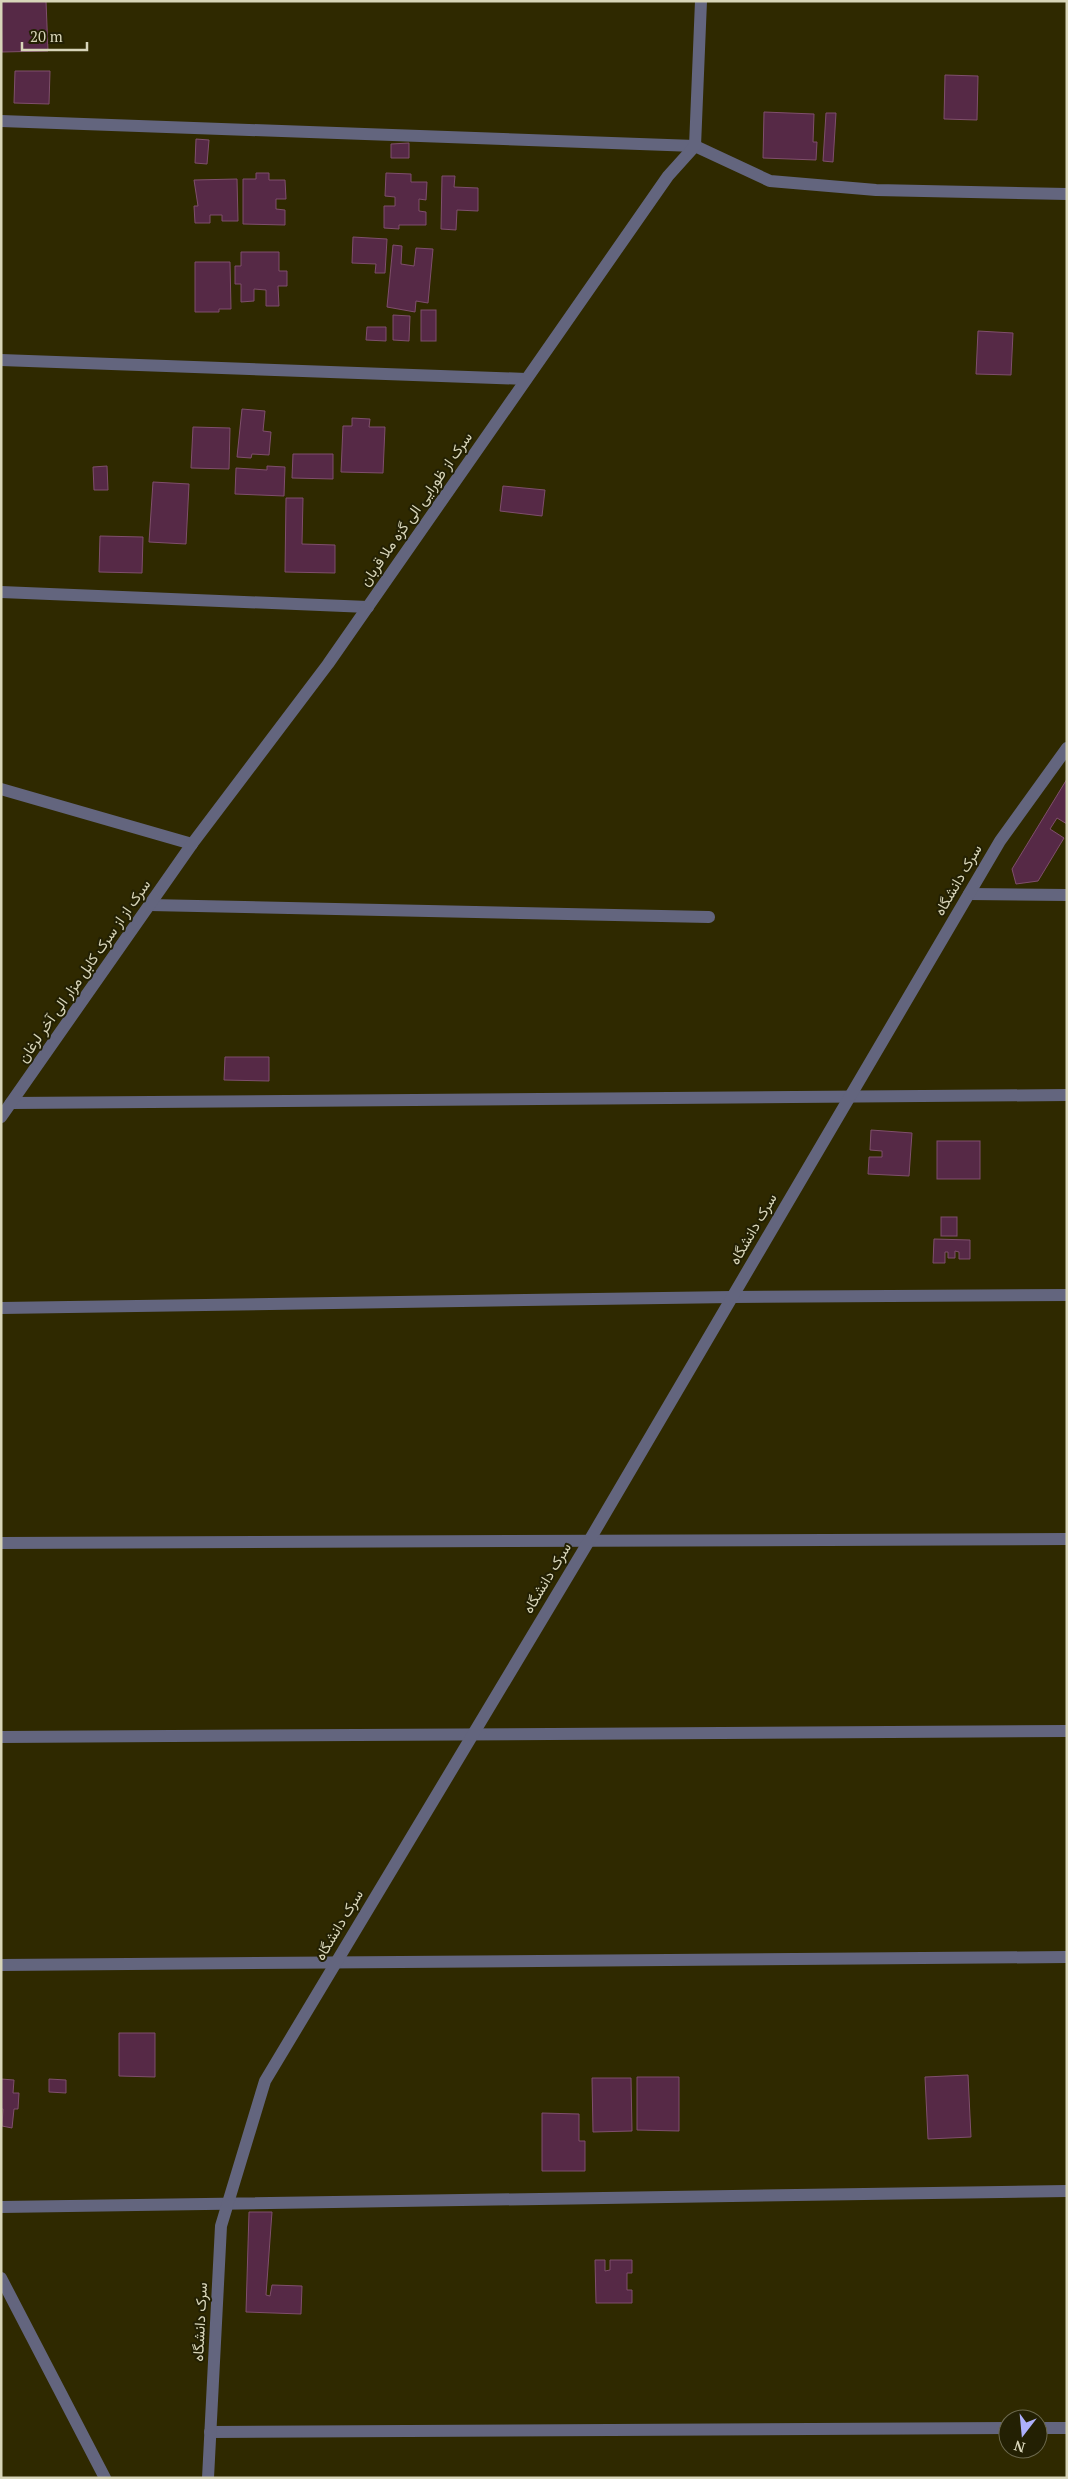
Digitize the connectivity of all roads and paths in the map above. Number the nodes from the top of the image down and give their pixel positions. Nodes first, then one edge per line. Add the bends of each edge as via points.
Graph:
1 (701, 1) edge
2 (1, 120) edge
3 (695, 146) junction
4 (1067, 194) edge
5 (1, 360) edge
6 (526, 379) junction
7 (1, 592) edge
8 (368, 607) junction
9 (1067, 748) edge
10 (1, 789) edge
11 (192, 844) junction
12 (969, 894) junction
13 (1067, 895) edge
14 (150, 905) junction
15 (709, 917) dead end
16 (1067, 1095) edge
17 (850, 1096) junction
18 (11, 1103) junction
19 (1, 1117) edge
20 (1067, 1295) edge
21 (732, 1297) junction
22 (1, 1308) edge
23 (1067, 1539) edge
24 (588, 1540) junction
25 (1, 1543) edge
26 (1067, 1731) edge
27 (473, 1734) junction
28 (1, 1737) edge
29 (1067, 1957) edge
30 (335, 1962) junction
31 (1, 1965) edge
32 (1067, 2191) edge
33 (228, 2203) junction
34 (1, 2206) edge
35 (1, 2278) edge
36 (998, 2428) edge
37 (1048, 2428) edge
38 (1067, 2428) edge
39 (210, 2432) junction
40 (105, 2478) edge
41 (208, 2478) edge

1 - 3 street
2 - 3 street
3 - 4 street via 770,181 876,190
3 - 6 street, سرک از ظورایی الی گزه ملا قربان via 668,176
5 - 6 street
6 - 8 street, سرک از ظورایی الی گزه ملا قربان
7 - 8 street
8 - 11 street, سرک از ظورایی الی گزه ملا قربان
9 - 12 street, سرک دانشگاه via 1000,841
10 - 11 street
11 - 14 street, سرک از از سرک کابل مزار الی آخر لرغان
12 - 13 street
12 - 17 street, سرک دانشگاه
14 - 15 street
14 - 18 street, سرک از از سرک کابل مزار الی آخر لرغان
16 - 17 street
17 - 18 street
17 - 21 street, سرک دانشگاه
18 - 19 street, سرک از از سرک کابل مزار الی آخر لرغان
20 - 21 street
21 - 22 street
21 - 24 street, سرک دانشگاه
23 - 24 street
24 - 25 street
24 - 27 street, سرک دانشگاه
26 - 27 street
27 - 28 street
27 - 30 street, سرک دانشگاه
29 - 30 street
30 - 31 street
30 - 33 street, سرک دانشگاه via 265,2081
32 - 33 street
33 - 34 street
33 - 39 street, سرک دانشگاه via 221,2226
35 - 40 street
36 - 39 street
37 - 38 street
39 - 41 street, سرک دانشگاه

